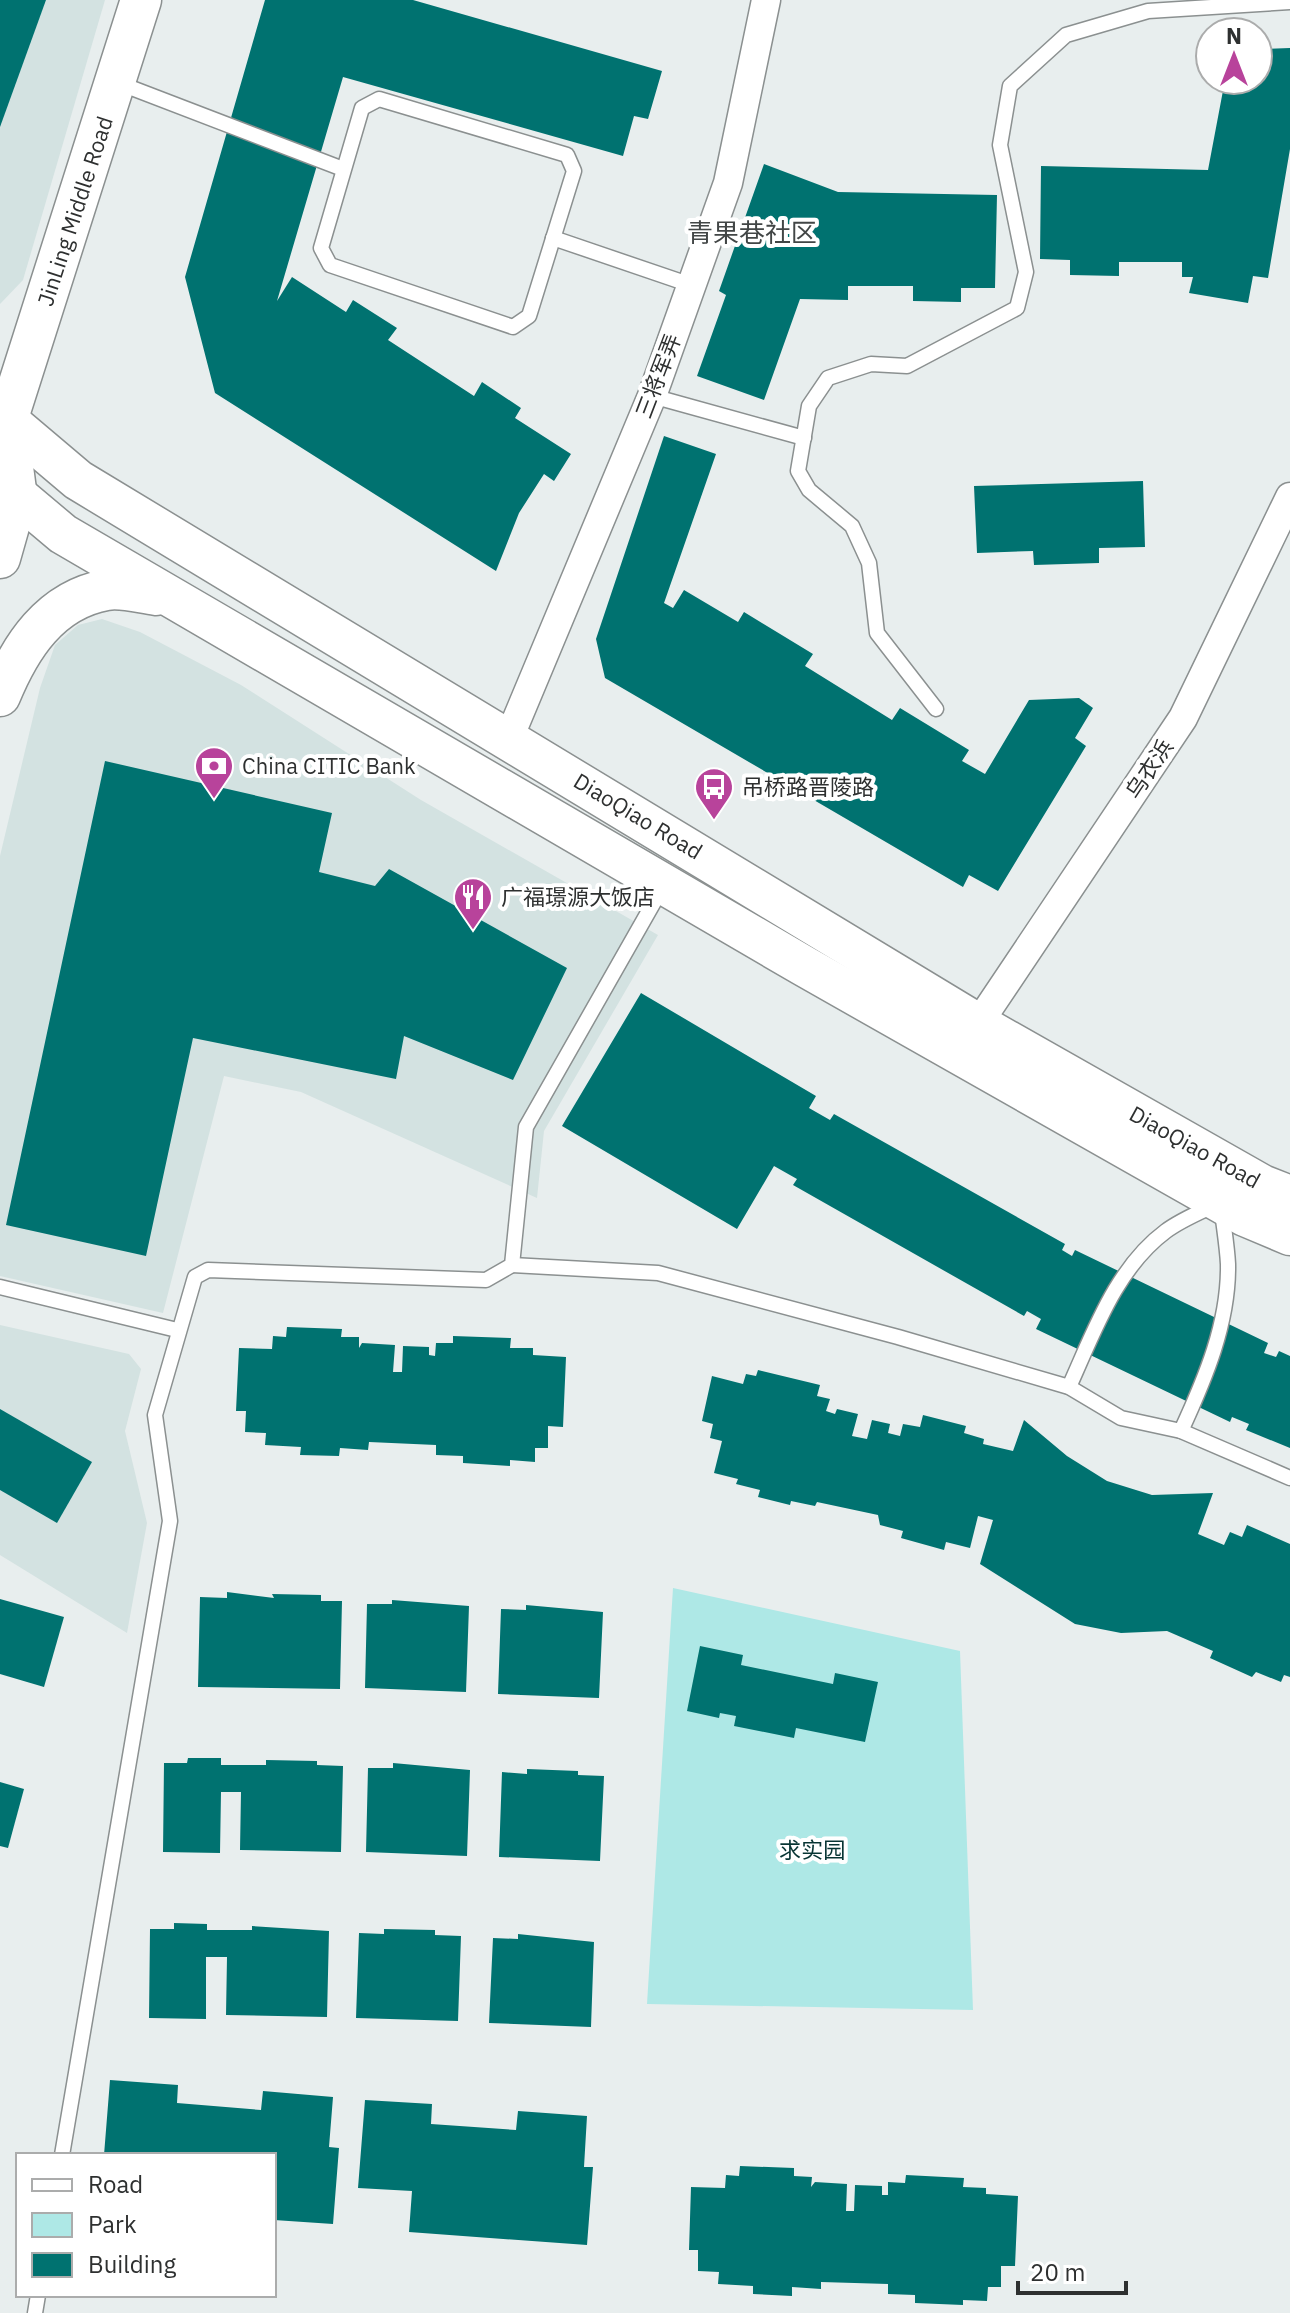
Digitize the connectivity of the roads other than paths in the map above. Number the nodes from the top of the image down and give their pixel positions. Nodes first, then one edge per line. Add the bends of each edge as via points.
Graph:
1 (141, 0) edge
2 (766, 0) edge
3 (1290, 2) edge
4 (116, 82) junction
5 (343, 169) junction
6 (553, 238) junction
7 (691, 285) junction
8 (652, 396) junction
9 (2, 422) edge
10 (804, 438) junction
11 (9, 489) edge
12 (1290, 497) edge
13 (0, 558) edge
14 (171, 597) junction
15 (0, 696) edge
16 (936, 709) dead end
17 (509, 738) junction
18 (664, 884) junction
19 (978, 1024) junction
20 (1290, 1196) edge
21 (1221, 1202) junction
22 (1290, 1235) edge
23 (512, 1265) junction
24 (0, 1287) edge
25 (177, 1330) junction
26 (1069, 1387) junction
27 (1181, 1431) junction
28 (1290, 1478) edge
29 (62, 2153) edge

1 - 4 main road, JinLing Middle Road
2 - 7 street, 三将军弄 via 728,183
3 - 10 lane via 1148,11 1066,35 1010,86 1000,145 1026,272 1017,308 907,366 871,364 828,378 809,406
4 - 5 lane
4 - 9 main road, JinLing Middle Road
5 - 6 lane via 362,108 379,99 567,155 574,171
5 - 6 lane via 321,248 330,265 513,327 529,316
6 - 7 lane
7 - 8 street, 三将军弄
8 - 10 lane
8 - 17 street, 三将军弄
9 - 11 main road
9 - 17 main road, DiaoQiao Road via 78,480
10 - 16 lane via 798,471 809,490 852,526 869,563 877,633
11 - 13 main road
11 - 14 main road, DiaoQiao Road via 63,534
12 - 19 street, 乌衣浜 via 1183,718
14 - 15 main road via 108,589 73,601 43,622 14,663
14 - 18 main road, DiaoQiao Road
17 - 19 main road, DiaoQiao Road
18 - 21 main road, DiaoQiao Road
18 - 23 lane via 526,1127
19 - 20 main road, DiaoQiao Road
21 - 22 main road, DiaoQiao Road
21 - 26 lane via 1167,1230 1131,1264
21 - 27 lane via 1228,1266 1218,1338
23 - 25 lane via 486,1280 208,1270 195,1277
23 - 26 lane via 658,1273
24 - 25 lane
25 - 29 lane via 155,1415 170,1521
26 - 27 lane via 1121,1418
27 - 28 lane

